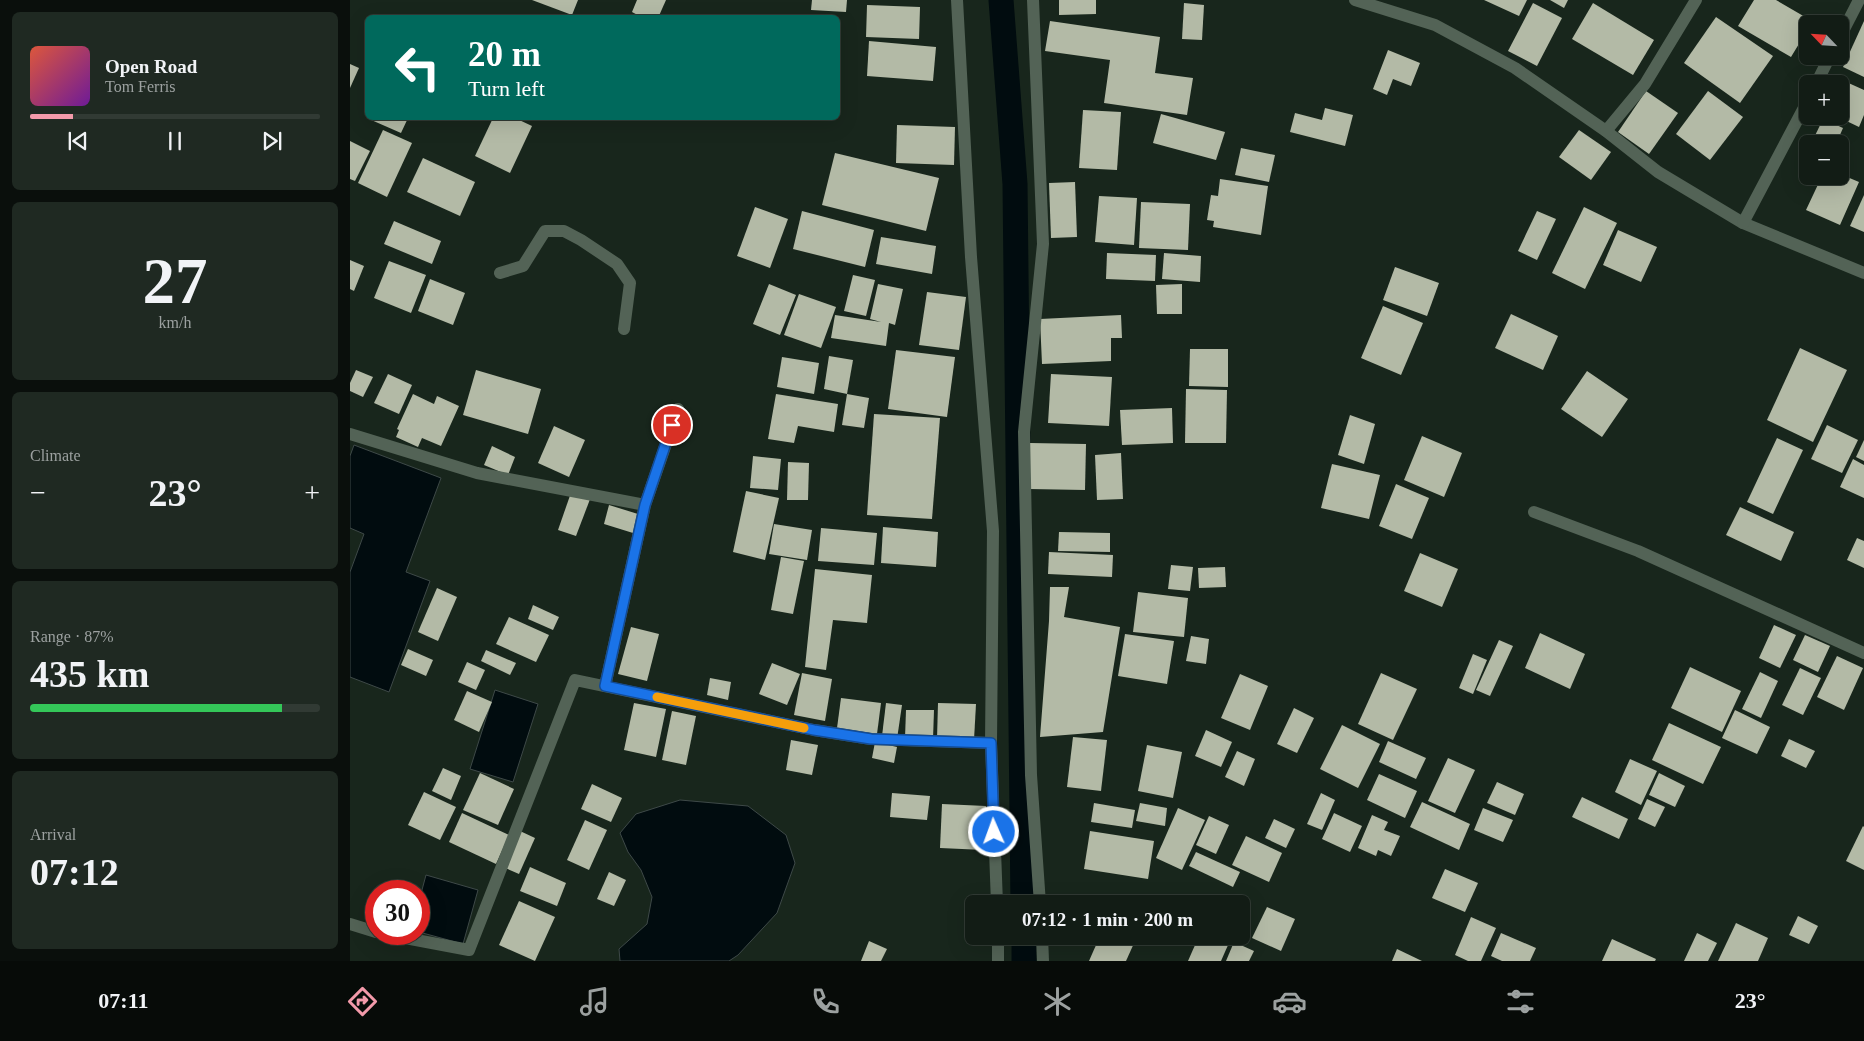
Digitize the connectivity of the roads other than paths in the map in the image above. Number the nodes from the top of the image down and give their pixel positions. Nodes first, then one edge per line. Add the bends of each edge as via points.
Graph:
1 (958, 0) edge
2 (1033, 0) edge
3 (1355, 0) edge
4 (1696, 0) edge
5 (1859, 0) edge
6 (1849, 19) edge
7 (1799, 117) edge
8 (1606, 131) junction
9 (1743, 223) junction
10 (1864, 273) edge
11 (500, 274) dead end
12 (624, 329) dead end
13 (678, 409) dead end
14 (350, 434) edge
15 (645, 505) junction
16 (1534, 512) dead end
17 (1864, 653) edge
18 (605, 686) junction
19 (991, 743) junction
20 (997, 895) edge
21 (1039, 895) edge
22 (350, 924) edge
23 (365, 929) edge
24 (430, 943) edge
25 (998, 945) edge
26 (1042, 945) edge
27 (998, 961) edge
28 (1043, 961) edge

1 - 19 street via 971,257 994,532
2 - 21 street via 1043,244 1024,432 1031,775
3 - 8 street via 1435,25 1515,68
4 - 8 street via 1645,84
5 - 6 street
7 - 9 street
8 - 9 street via 1658,172
9 - 10 street
11 - 12 street via 523,266 545,231 564,231 617,264 630,283
13 - 15 street
14 - 15 street via 477,473
15 - 18 street
16 - 17 street via 1638,551
18 - 19 street via 871,739
18 - 24 street via 575,680 469,950
19 - 20 street
22 - 23 street
25 - 27 street
26 - 28 street

